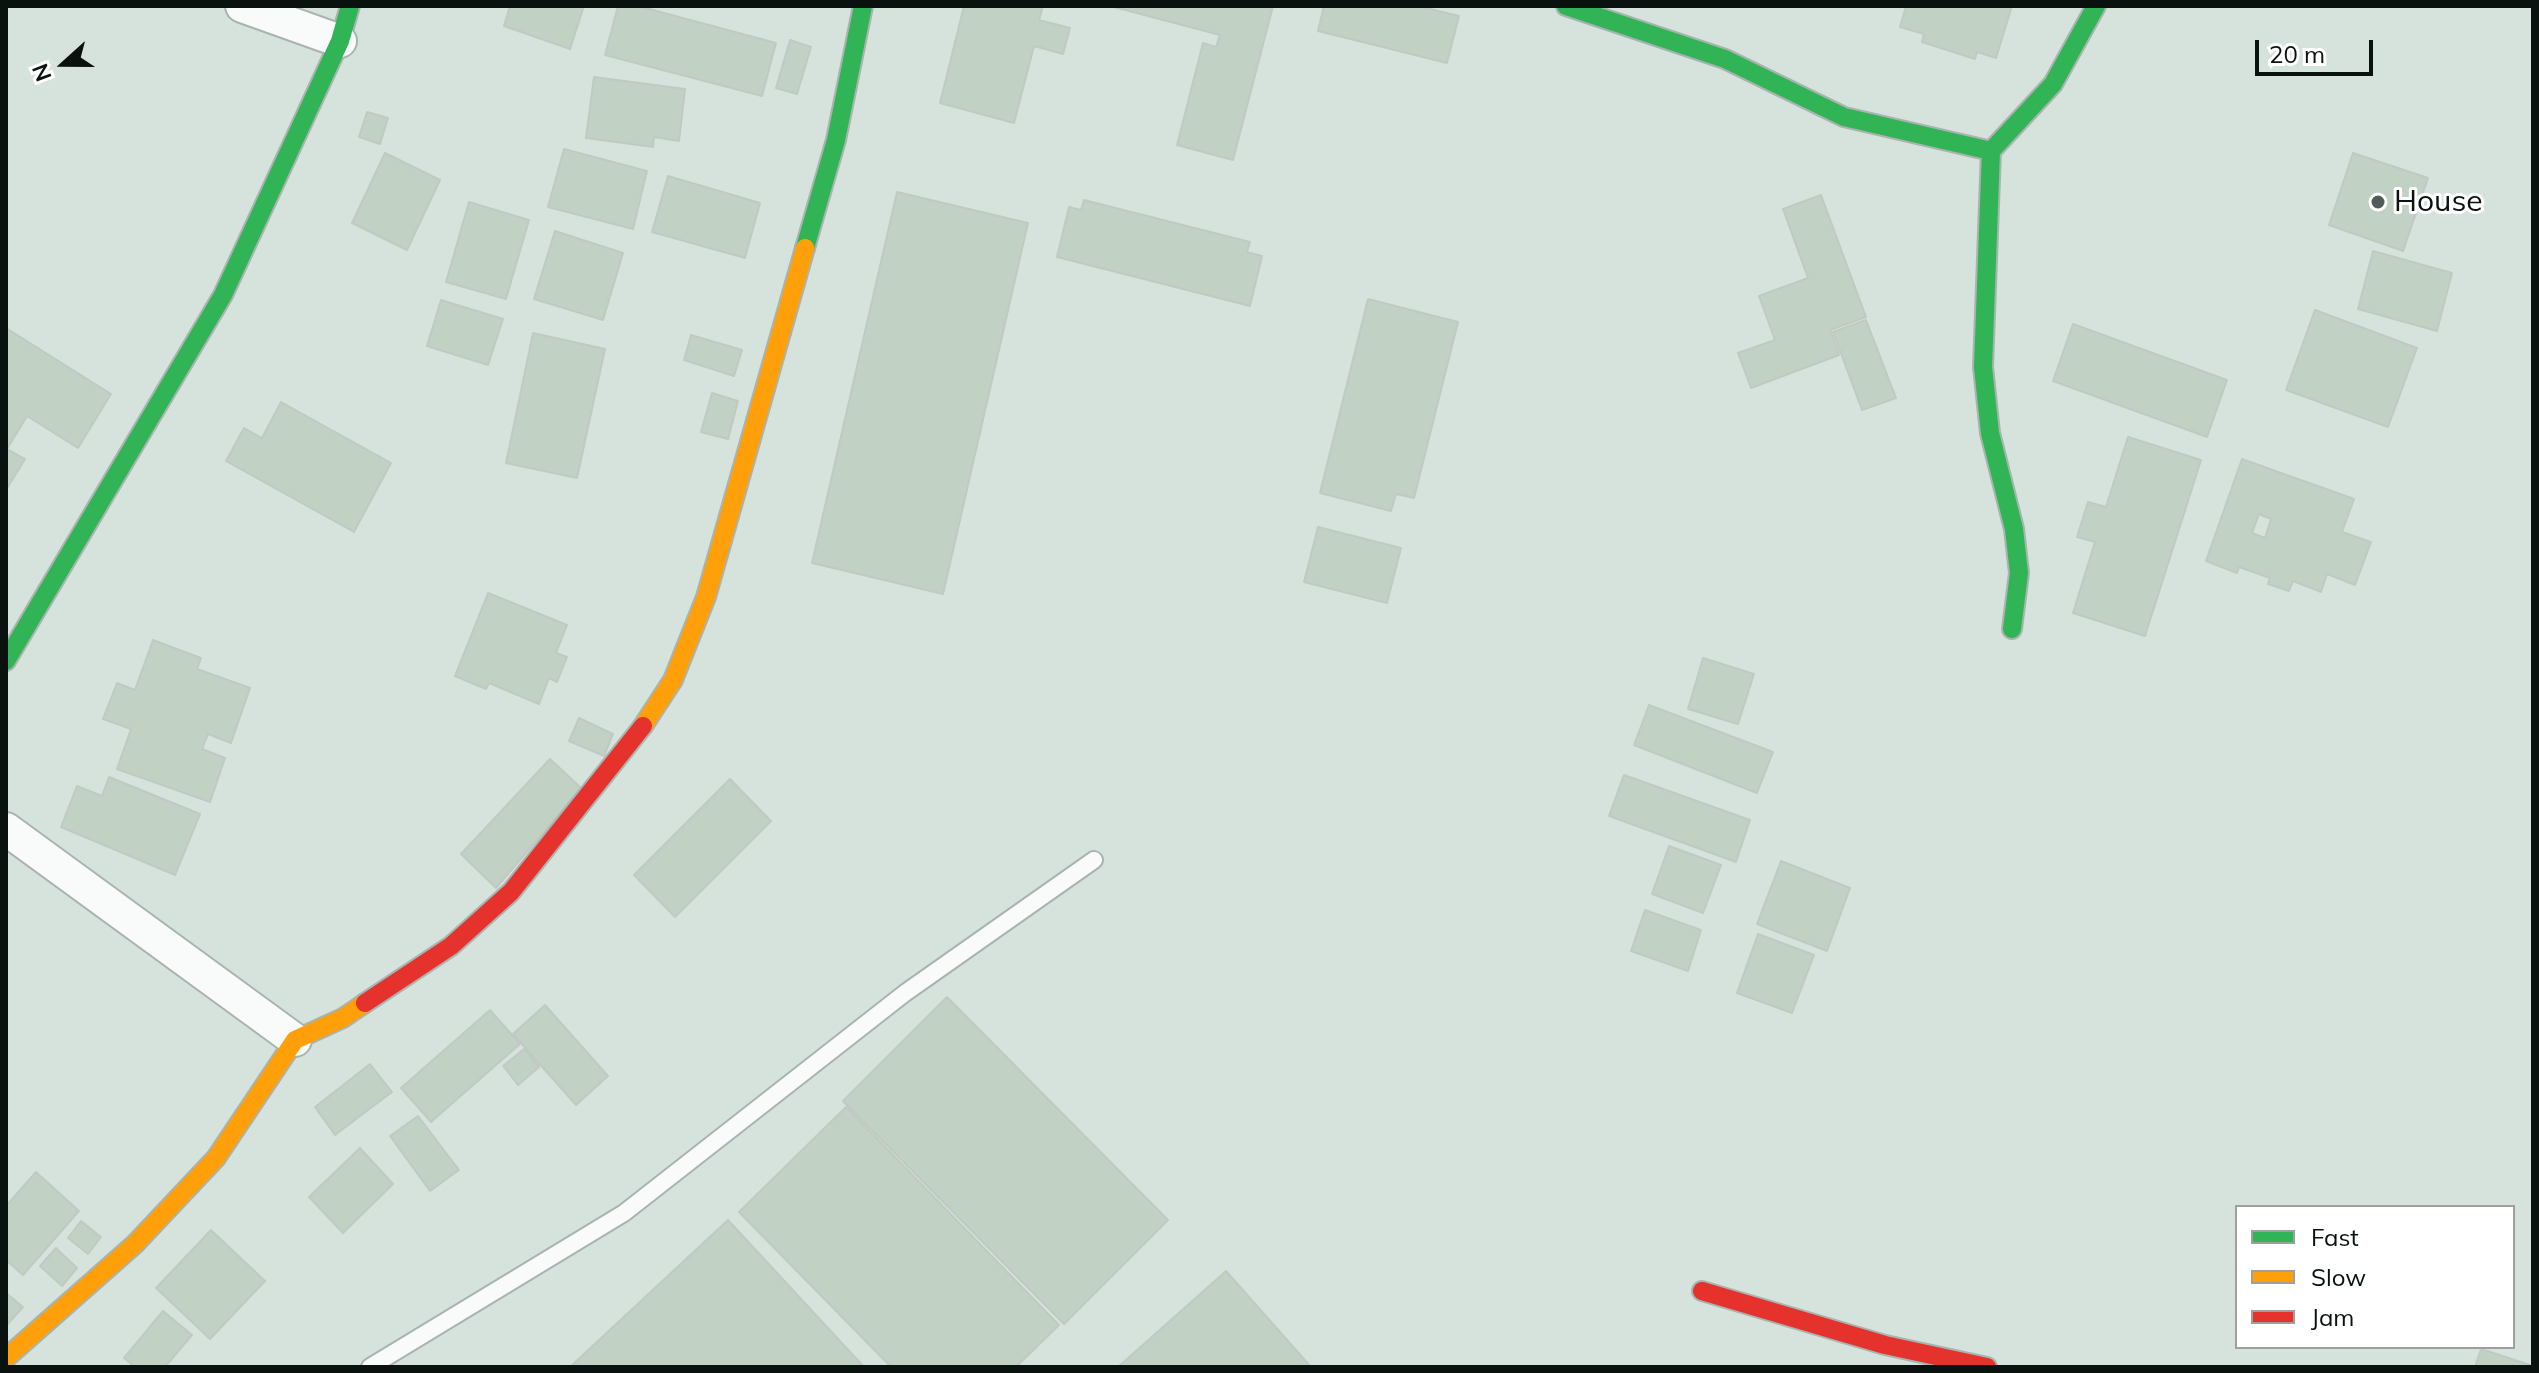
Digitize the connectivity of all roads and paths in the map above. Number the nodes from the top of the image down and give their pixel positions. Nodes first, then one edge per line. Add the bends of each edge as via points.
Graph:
1 (242, 6) edge
2 (350, 6) edge
3 (863, 6) edge
4 (1566, 6) edge
5 (2096, 6) edge
6 (340, 41) junction
7 (1991, 151) junction
8 (2012, 629) dead end
9 (6, 661) edge
10 (6, 829) edge
11 (1094, 860) dead end
12 (295, 1040) junction
13 (1702, 1291) dead end
14 (6, 1358) edge
15 (370, 1367) edge
16 (1987, 1367) edge

1 - 6 street
2 - 6 street
3 - 12 street via 831,155 706,597 673,680 511,892 451,946 343,1018
4 - 7 street via 1725,59 1844,117
5 - 7 street via 2053,84
6 - 9 street via 223,295
7 - 8 street via 1983,367 1990,433 2017,558
10 - 12 street
11 - 15 lane via 905,993 624,1213
12 - 14 street via 216,1158 135,1244
13 - 16 street via 1885,1345

